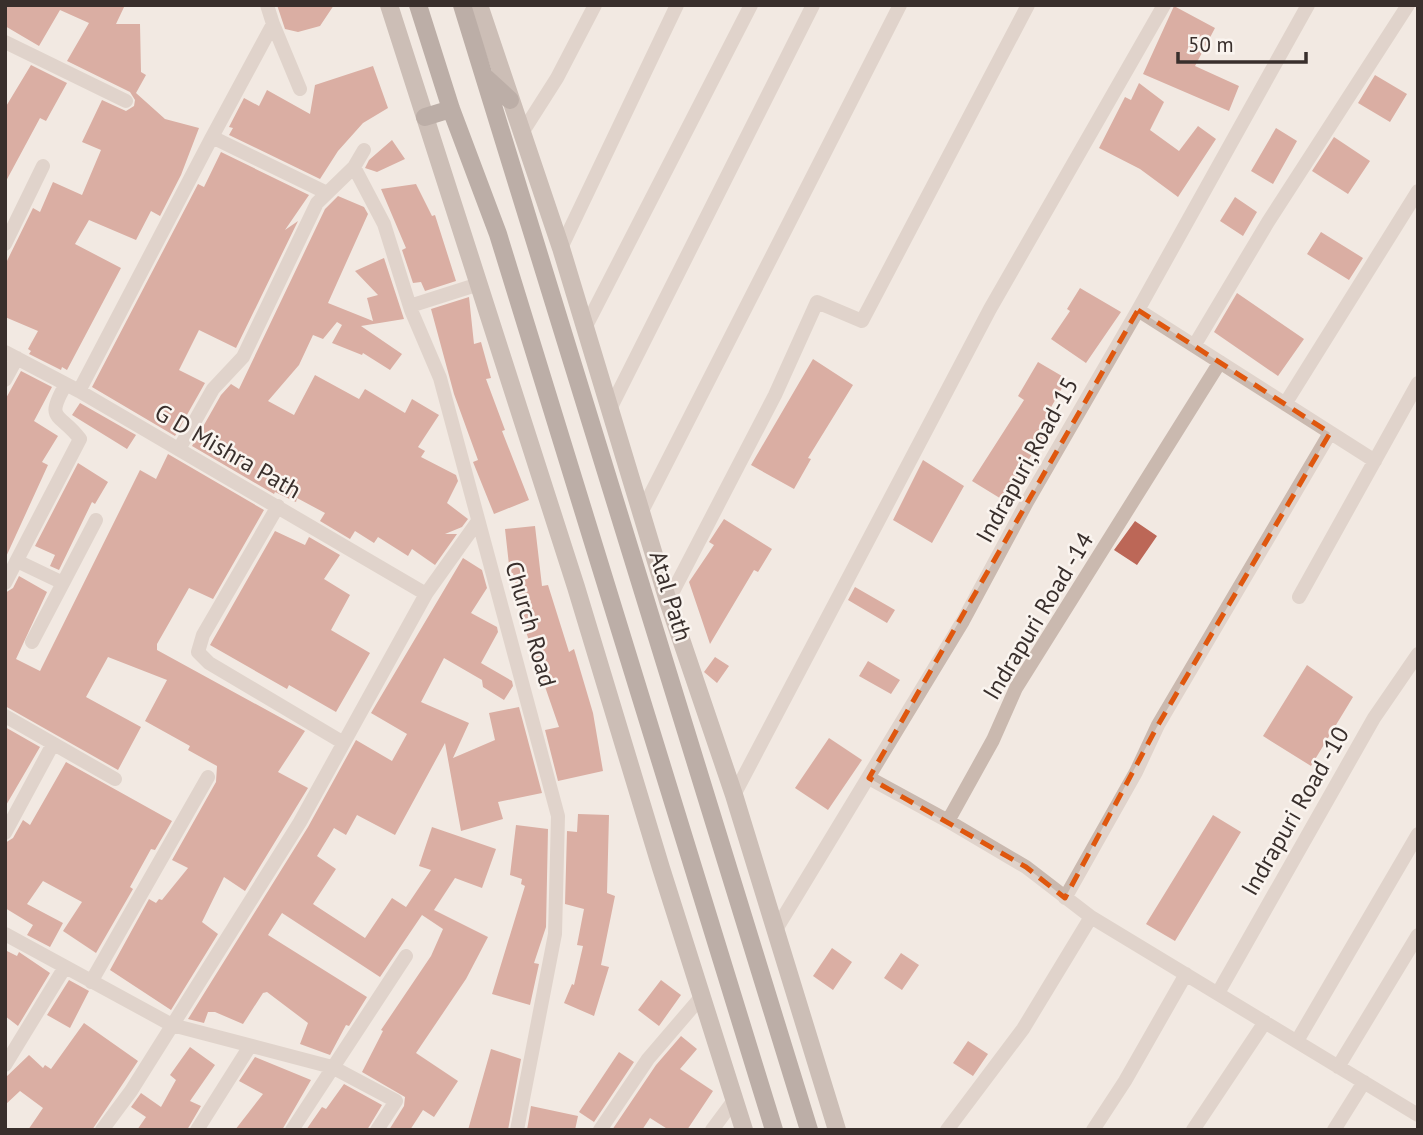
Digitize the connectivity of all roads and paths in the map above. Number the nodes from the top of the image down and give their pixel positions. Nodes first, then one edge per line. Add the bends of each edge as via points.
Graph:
1 (267, 5) edge
2 (389, 5) edge
3 (418, 5) edge
4 (462, 5) edge
5 (479, 5) edge
6 (595, 5) edge
7 (677, 5) edge
8 (751, 5) edge
9 (813, 5) edge
10 (900, 5) edge
11 (1028, 5) edge
12 (1164, 5) edge
13 (1308, 5) edge
14 (1408, 5) edge
15 (274, 24) junction
16 (5, 42) edge
17 (485, 77) junction
18 (300, 89) dead end
19 (510, 100) junction
20 (126, 102) dead end
21 (451, 109) junction
22 (425, 117) junction
23 (522, 133) junction
24 (212, 137) junction
25 (364, 150) dead end
26 (43, 166) dead end
27 (354, 167) junction
28 (1418, 191) edge
29 (325, 192) junction
30 (5, 244) edge
31 (561, 247) junction
32 (479, 284) junction
33 (410, 306) junction
34 (1139, 310) junction
35 (585, 328) junction
36 (1194, 346) junction
37 (11, 355) edge
38 (1220, 362) junction
39 (5, 380) edge
40 (1418, 383) edge
41 (66, 384) junction
42 (79, 391) junction
43 (1285, 404) junction
44 (609, 411) junction
45 (1330, 433) junction
46 (179, 449) junction
47 (1375, 461) junction
48 (278, 506) junction
49 (641, 513) junction
50 (96, 520) dead end
51 (478, 521) junction
52 (17, 561) junction
53 (5, 583) edge
54 (63, 583) junction
55 (426, 594) junction
56 (1299, 597) dead end
57 (668, 600) junction
58 (32, 642) dead end
59 (1418, 654) edge
60 (5, 716) edge
61 (342, 742) junction
62 (54, 744) junction
63 (208, 777) dead end
64 (869, 778) junction
65 (115, 779) dead end
66 (734, 795) junction
67 (948, 821) junction
68 (5, 833) edge
69 (1418, 834) edge
70 (1065, 898) junction
71 (1091, 917) junction
72 (775, 931) junction
73 (5, 934) edge
74 (1418, 935) edge
75 (406, 956) dead end
76 (65, 967) junction
77 (1186, 974) junction
78 (91, 982) junction
79 (1218, 993) junction
80 (702, 996) junction
81 (1265, 1022) junction
82 (172, 1025) junction
83 (1297, 1041) junction
84 (250, 1046) junction
85 (5, 1065) edge
86 (332, 1067) junction
87 (1338, 1067) junction
88 (1364, 1082) junction
89 (734, 1099) junction
90 (1418, 1115) edge
91 (102, 1130) edge
92 (197, 1130) edge
93 (292, 1130) edge
94 (377, 1130) edge
95 (517, 1130) edge
96 (600, 1130) edge
97 (712, 1130) edge
98 (744, 1130) edge
99 (774, 1130) edge
100 (809, 1130) edge
101 (837, 1130) edge
102 (947, 1130) edge
103 (1093, 1130) edge
104 (1193, 1130) edge
105 (1334, 1130) edge

1 - 15 street
2 - 22 street
3 - 21 main road
4 - 17 main road, Atal Path
5 - 19 street
6 - 23 street
7 - 31 street
8 - 35 street
9 - 44 street
10 - 49 street
11 - 57 street via 862,321 817,302 775,395
12 - 66 street via 990,309
13 - 34 street, Indrapuri,Road-15
14 - 36 street
15 - 18 street
15 - 24 street
16 - 20 street
17 - 19 main road
17 - 100 main road, Atal Path
19 - 23 street
21 - 22 main road
21 - 99 main road via 498,234
22 - 32 street
23 - 31 street
24 - 29 street
24 - 42 street
25 - 27 street
26 - 30 street
27 - 29 street
27 - 33 street, Church Road via 384,225
28 - 43 street
29 - 46 street via 243,357 213,389
31 - 35 street
32 - 33 street
32 - 80 street
33 - 51 street, Church Road via 440,379
34 - 36 street
34 - 64 street, Indrapuri,Road-15
35 - 44 street
36 - 38 street
37 - 39 street
37 - 41 street, G D Mishra Path
38 - 43 street
38 - 67 street, Indrapuri Road -14 via 1016,688
40 - 47 street
41 - 42 street, G D Mishra Path
41 - 52 street via 54,413 80,439
42 - 46 street, G D Mishra Path
43 - 45 street
44 - 49 street
45 - 47 street
45 - 70 street via 1158,724
46 - 48 street, G D Mishra Path
47 - 56 street
48 - 55 street, G D Mishra Path
48 - 61 street via 202,635 198,652
49 - 57 street
50 - 54 street
51 - 55 street
51 - 95 street, Church Road via 558,816 555,934
52 - 53 street
52 - 54 street
54 - 58 street
55 - 61 street
57 - 66 street
59 - 79 street, Indrapuri Road -10 via 1374,718
60 - 62 street
61 - 82 street via 300,822
62 - 65 street
62 - 68 street
63 - 78 street
64 - 67 street
64 - 72 street, Indrapuri,Road-15
66 - 72 street
67 - 70 street via 1026,867
69 - 83 street
70 - 71 street
71 - 77 street
71 - 102 street via 1023,1029
72 - 101 street
73 - 76 street
74 - 87 street
75 - 86 street
76 - 78 street
76 - 85 street
77 - 79 street
77 - 103 street
78 - 82 street
79 - 81 street
80 - 89 street
80 - 96 street via 648,1059
81 - 83 street
81 - 104 street
82 - 84 street
82 - 91 street
83 - 87 street
84 - 86 street
84 - 92 street
86 - 93 street
86 - 94 street via 396,1101
87 - 88 street
88 - 90 street
88 - 105 street
89 - 97 street
89 - 98 street

